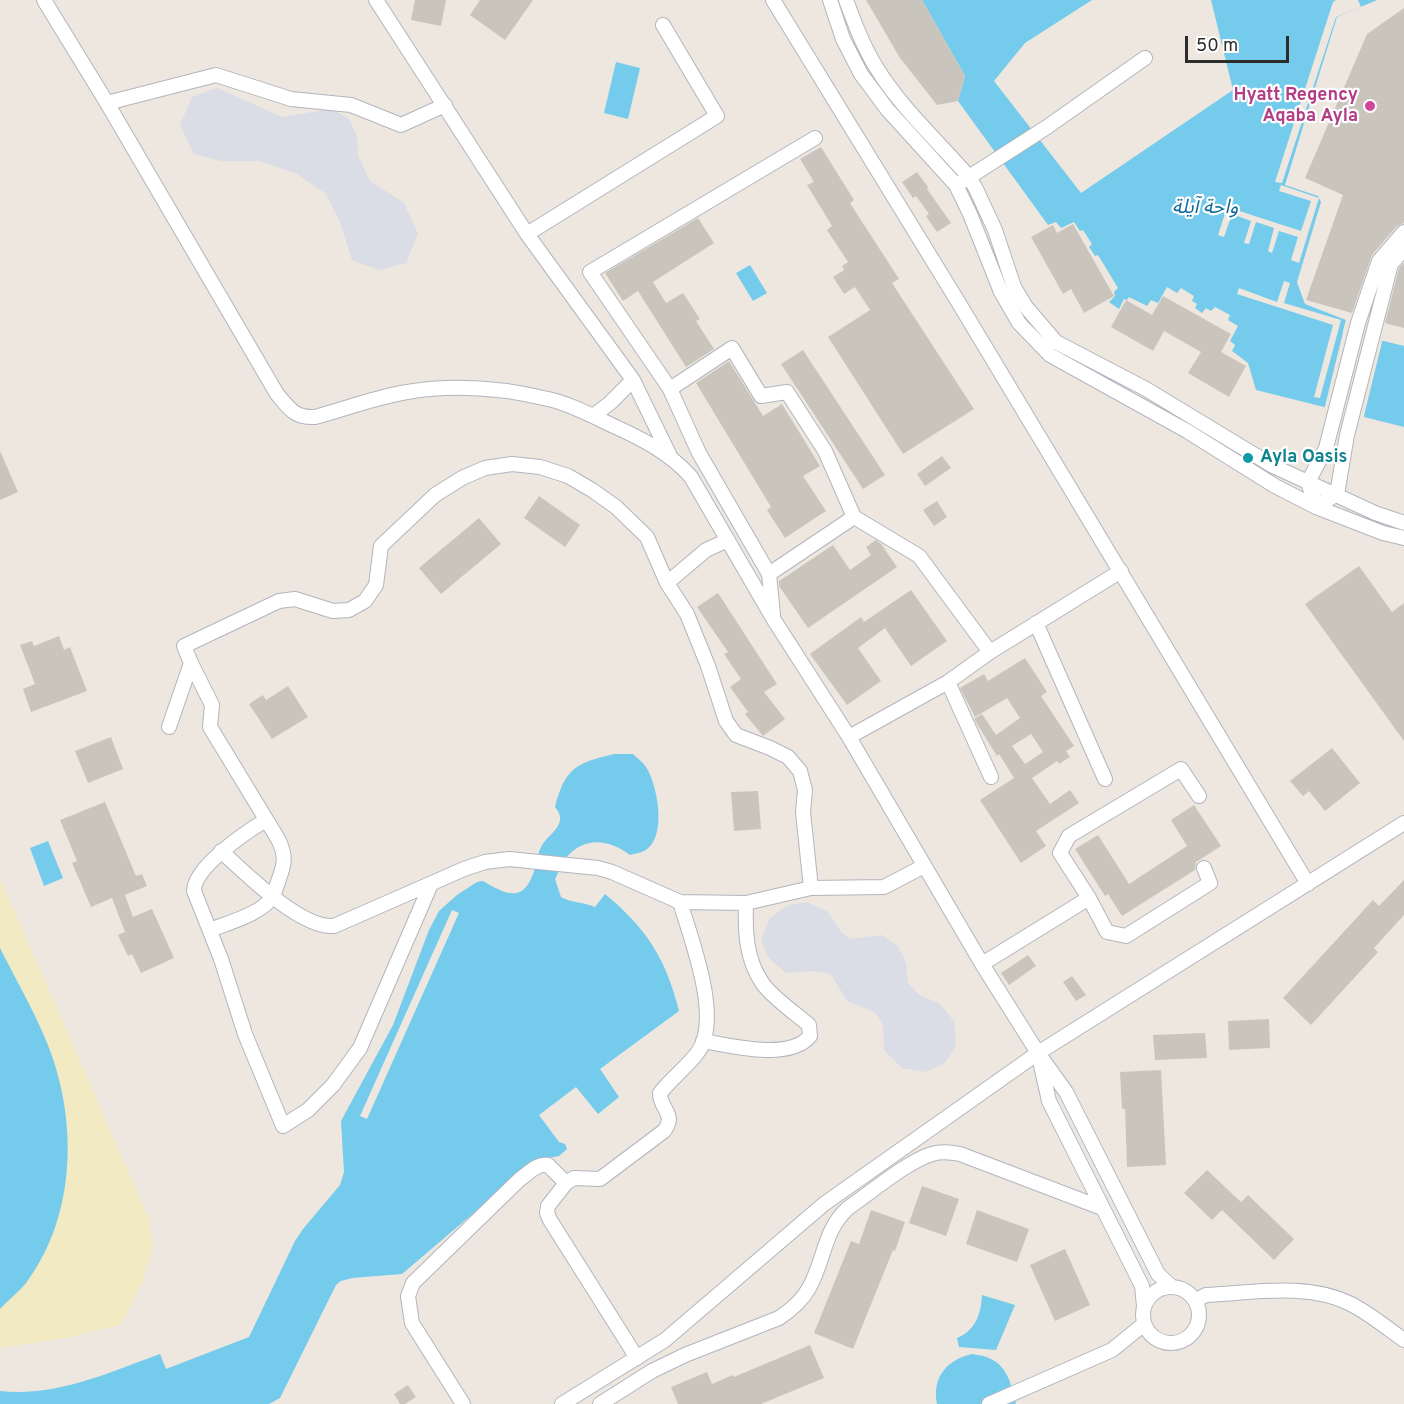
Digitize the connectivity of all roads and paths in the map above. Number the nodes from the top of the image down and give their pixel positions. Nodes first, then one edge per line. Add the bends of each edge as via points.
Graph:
1 (44, 0) edge
2 (376, 0) edge
3 (773, 0) edge
4 (830, 0) edge
5 (846, 0) edge
6 (663, 25) dead end
7 (1145, 58) dead end
8 (107, 103) junction
9 (445, 105) junction
10 (815, 138) dead end
11 (969, 177) junction
12 (956, 185) junction
13 (1404, 232) edge
14 (528, 234) junction
15 (1404, 249) edge
16 (633, 380) junction
17 (670, 389) junction
18 (593, 416) junction
19 (1242, 448) junction
20 (699, 453) junction
21 (676, 462) junction
22 (1233, 462) junction
23 (1308, 482) junction
24 (1337, 494) junction
25 (1316, 507) junction
26 (854, 517) junction
27 (1404, 523) edge
28 (1404, 538) edge
29 (728, 540) junction
30 (1121, 571) junction
31 (769, 574) junction
32 (667, 583) junction
33 (774, 620) junction
34 (1036, 623) junction
35 (990, 652) junction
36 (191, 663) junction
37 (948, 682) junction
38 (169, 727) dead end
39 (849, 737) junction
40 (991, 777) dead end
41 (1105, 779) dead end
42 (1198, 796) dead end
43 (266, 820) junction
44 (1404, 823) edge
45 (221, 851) junction
46 (924, 866) junction
47 (1204, 868) dead end
48 (431, 884) junction
49 (1308, 884) junction
50 (811, 888) junction
51 (272, 898) junction
52 (1089, 898) junction
53 (680, 902) junction
54 (746, 903) junction
55 (210, 930) junction
56 (982, 964) junction
57 (703, 1041) junction
58 (1038, 1053) junction
59 (566, 1183) junction
60 (1102, 1208) junction
61 (1172, 1287) junction
62 (1196, 1300) junction
63 (1144, 1306) junction
64 (1144, 1324) junction
65 (1404, 1340) edge
66 (637, 1358) junction
67 (463, 1404) edge
68 (562, 1404) edge
69 (600, 1404) edge
70 (989, 1404) edge

1 - 8 street
2 - 9 street
3 - 30 street
4 - 12 street via 843,39 861,74 886,109
5 - 11 street via 859,37 877,68
6 - 14 street via 717,116
7 - 11 street
8 - 9 street via 216,75 291,99 351,105 401,125
8 - 18 street via 277,394 292,412 303,418 315,417 405,392 483,388 550,399
9 - 14 street
10 - 17 street via 590,272
11 - 12 street
11 - 19 street via 995,230 1014,287 1056,342 1146,389
12 - 22 street via 1001,292 1019,323 1050,355
13 - 23 street via 1379,261 1358,323 1326,448
14 - 16 street
15 - 24 street via 1391,264 1347,435
16 - 18 street
16 - 21 street
17 - 20 street
17 - 26 street via 732,348 761,396 787,392 825,451
18 - 21 street via 643,439
19 - 22 street
19 - 23 street
20 - 21 street
20 - 31 street
21 - 29 street via 691,477
22 - 25 street
23 - 24 street
23 - 25 street
24 - 25 street
24 - 27 street
25 - 28 street
26 - 31 street
26 - 35 street via 919,556
29 - 32 street via 706,550
29 - 33 street
30 - 34 street
30 - 49 street
31 - 33 street
32 - 36 street via 646,537 592,490 568,476 540,468 512,464 485,468 435,495 381,546 376,585 365,600 349,610 333,611 295,599 279,601 184,646
32 - 50 street via 687,614 726,722 736,735 788,758 800,771 805,790 803,812
33 - 39 street
34 - 35 street
34 - 41 street
35 - 37 street
36 - 38 street
36 - 43 street via 212,705 210,727
37 - 39 street
37 - 40 street
39 - 46 street
42 - 52 street via 1181,770 1069,836 1060,853
43 - 45 street
43 - 51 street via 285,856
44 - 49 street
45 - 51 street
45 - 55 street via 194,882
46 - 50 street via 884,887
46 - 56 street
47 - 52 street via 1210,883 1126,936 1107,932
48 - 51 street via 334,927 314,923
48 - 53 street via 485,862 509,859 598,868
48 - 55 street via 360,1048 333,1085 308,1110 283,1126 245,1034
49 - 58 street
50 - 54 street
51 - 55 street via 259,909
52 - 56 street
53 - 54 street
53 - 57 street via 705,994 708,1014
54 - 57 street via 747,946 753,966 764,986 809,1025 810,1036 800,1045 777,1049 753,1050
56 - 58 street
57 - 59 street via 698,1052 660,1093 670,1118 664,1131 600,1179 574,1179
58 - 60 street via 1049,1101
58 - 61 street via 1066,1092 1158,1274
58 - 66 street via 824,1204 665,1340
59 - 66 street via 547,1213
59 - 67 street via 548,1165 533,1169 413,1283 408,1296 412,1323
60 - 63 street via 1142,1286
60 - 69 street via 960,1154 933,1154 918,1160 838,1217 809,1288 793,1309 652,1371
61 - 62 street
61 - 63 street via 1155,1292
62 - 64 street via 1197,1329 1183,1342 1163,1343
62 - 65 street via 1206,1295 1295,1291 1332,1296 1351,1304
63 - 64 street
64 - 70 street via 1112,1350
66 - 68 street

